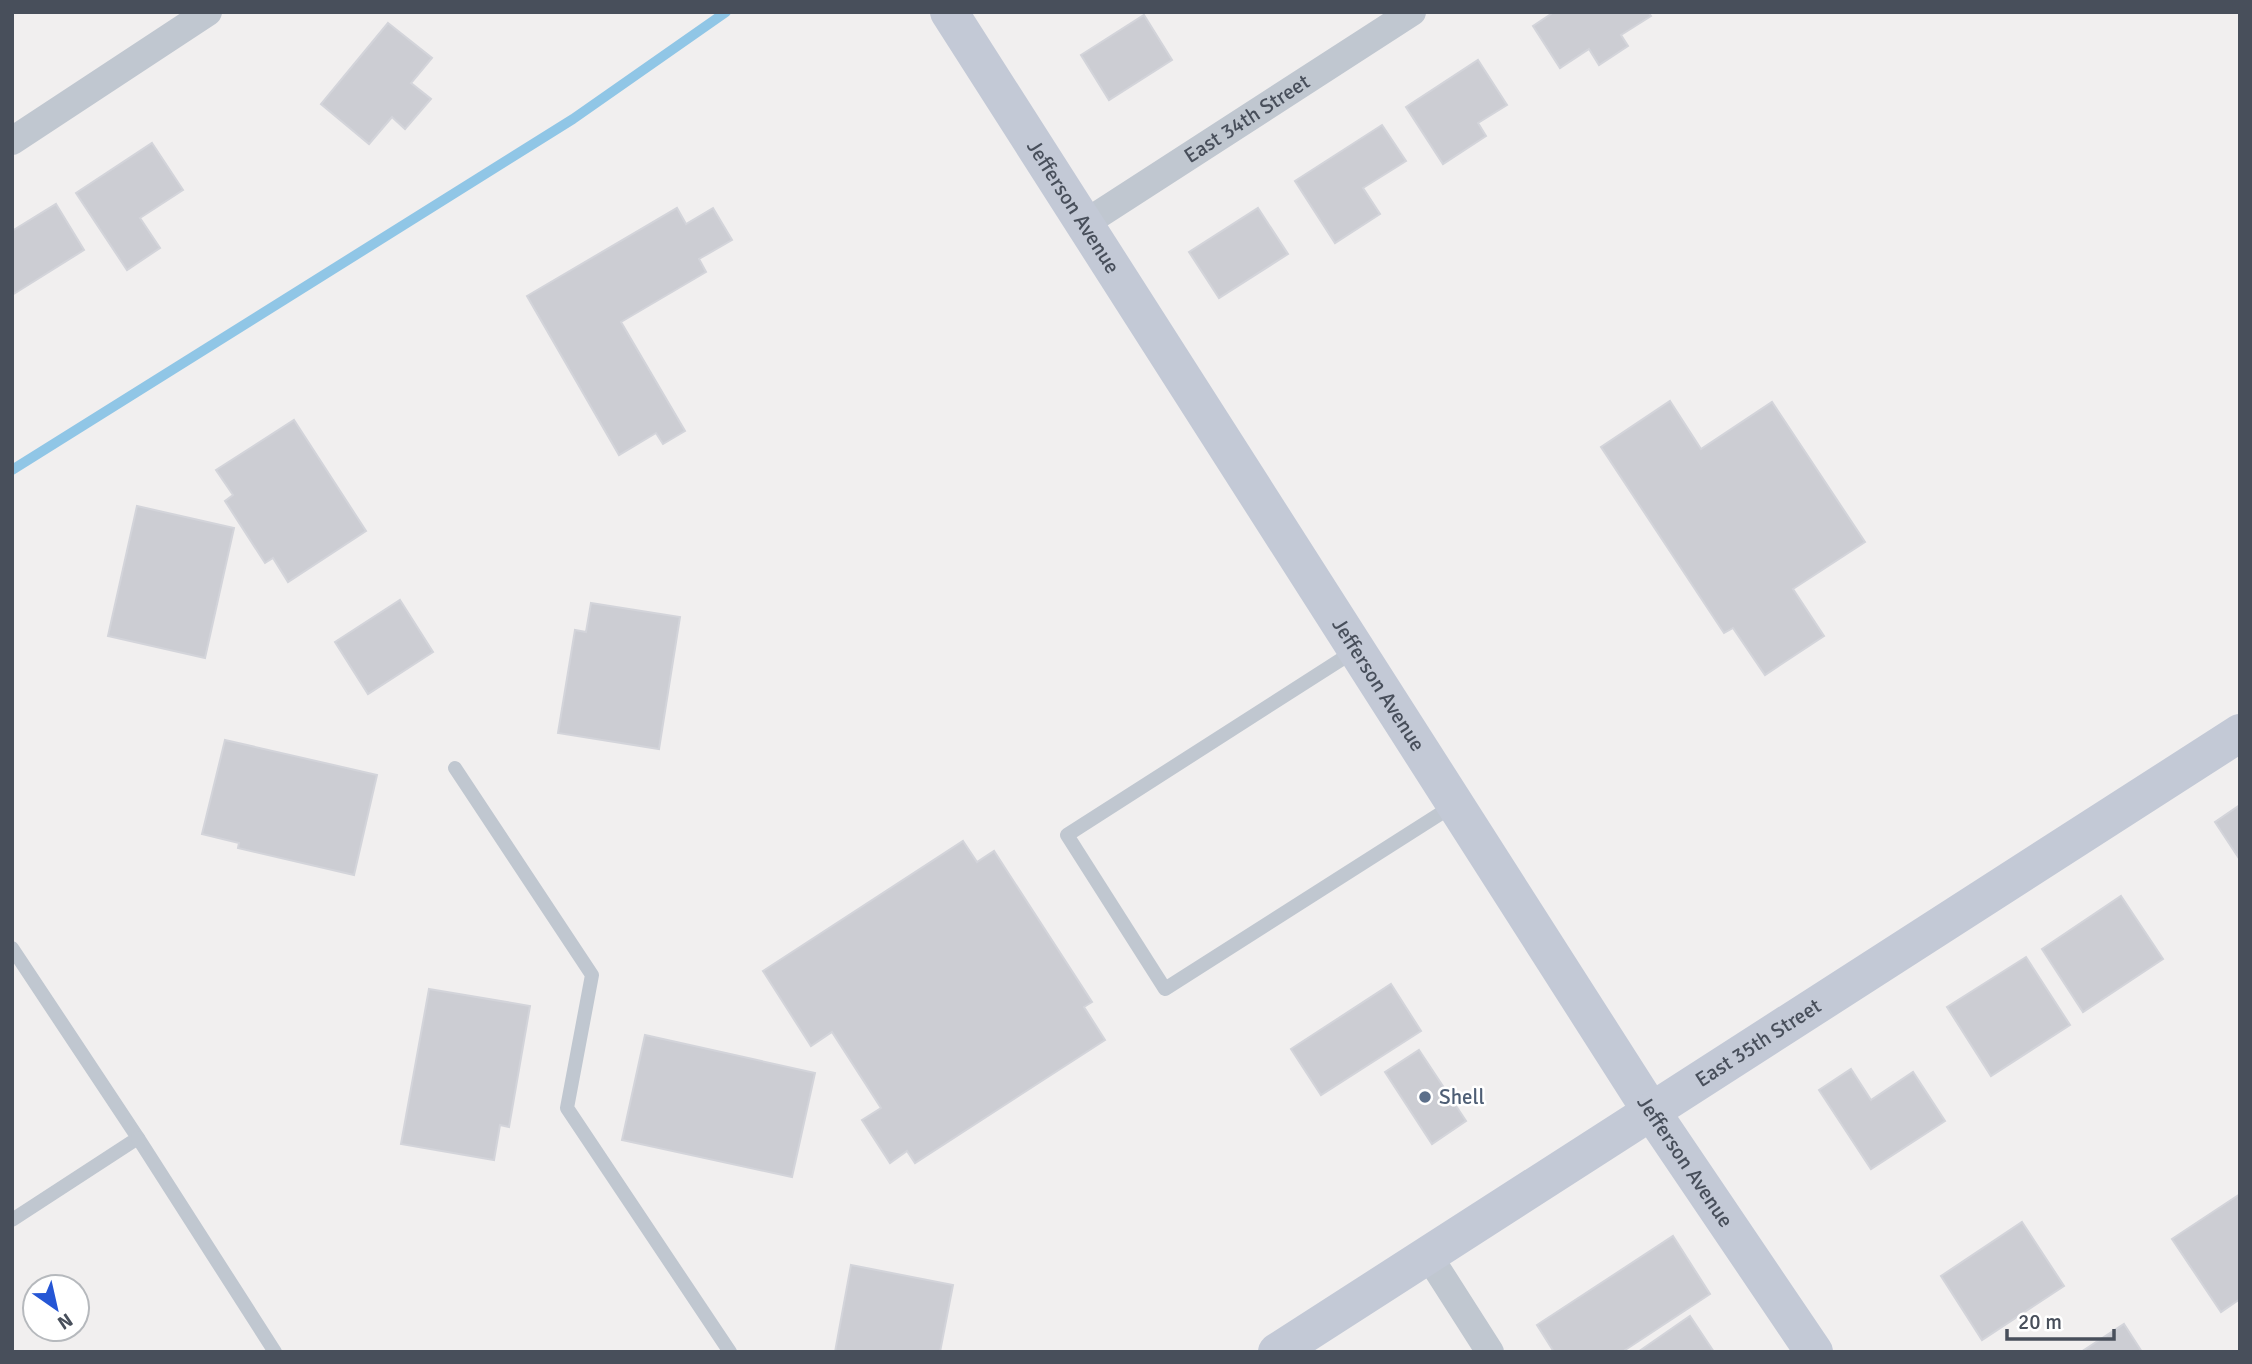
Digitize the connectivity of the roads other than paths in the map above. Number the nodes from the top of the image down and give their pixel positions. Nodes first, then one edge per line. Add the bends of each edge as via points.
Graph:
1 (208, 12) edge
2 (949, 12) edge
3 (1412, 12) edge
4 (12, 141) edge
5 (1084, 224) junction
6 (1356, 650) junction
7 (2240, 733) edge
8 (455, 768) dead end
9 (1455, 804) junction
10 (12, 948) edge
11 (1651, 1111) junction
12 (138, 1139) junction
13 (12, 1220) edge
14 (1428, 1255) junction
15 (275, 1352) edge
16 (730, 1352) edge
17 (1277, 1352) edge
18 (1490, 1352) edge
19 (1814, 1352) edge

1 - 4 street
2 - 5 main road, Jefferson Avenue
3 - 5 street, East 34th Street
5 - 6 main road, Jefferson Avenue
6 - 9 main road, Jefferson Avenue
6 - 9 lane via 1067,835 1165,989
7 - 11 main road, East 35th Street
8 - 16 lane via 592,975 568,1108
9 - 11 main road, Jefferson Avenue
10 - 12 lane
11 - 14 main road, East 35th Street
11 - 19 main road, Jefferson Avenue
12 - 13 lane
12 - 15 lane
14 - 17 main road, East 35th Street
14 - 18 street

